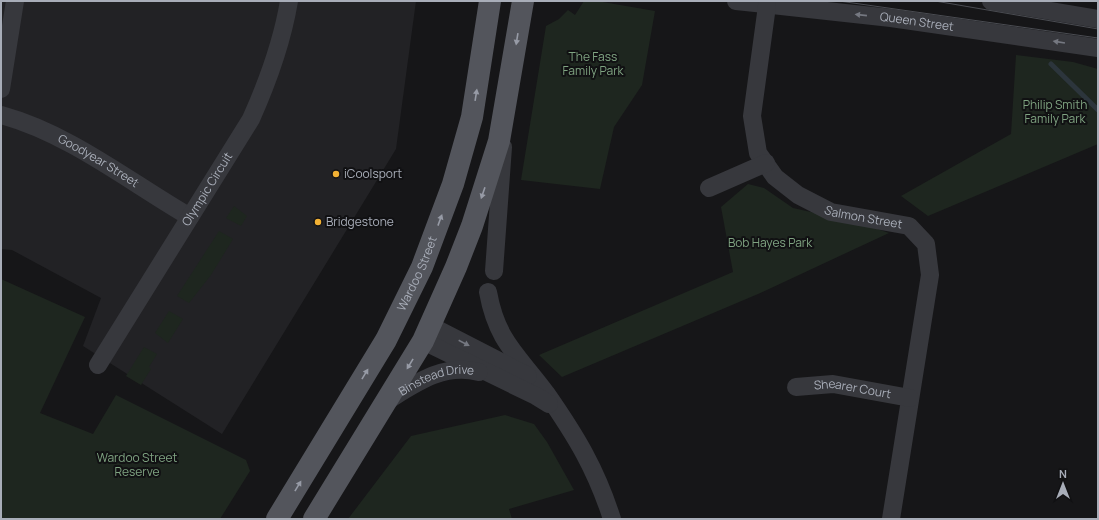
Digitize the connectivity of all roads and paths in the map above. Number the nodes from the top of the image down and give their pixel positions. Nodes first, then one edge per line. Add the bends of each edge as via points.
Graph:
1 (15, 1) edge
2 (289, 1) edge
3 (490, 1) edge
4 (523, 1) edge
5 (736, 1) edge
6 (991, 1) edge
7 (768, 6) junction
8 (1047, 6) edge
9 (1098, 19) edge
10 (1098, 48) edge
11 (1, 89) edge
12 (505, 113) junction
13 (1, 115) edge
14 (766, 164) junction
15 (708, 188) dead end
16 (190, 217) junction
17 (494, 271) dead end
18 (488, 292) dead end
19 (398, 318) junction
20 (426, 333) junction
21 (98, 365) dead end
22 (512, 384) junction
23 (541, 387) junction
24 (796, 387) dead end
25 (910, 398) junction
26 (387, 401) junction
27 (562, 418) junction
28 (277, 519) edge
29 (314, 519) edge
30 (612, 519) edge
31 (891, 519) edge

1 - 11 street
2 - 16 street, Olympic Circuit via 283,34 268,82 254,113
19 -> 3 main road, Wardoo Street via 422,267 462,154 472,117
4 -> 12 main road
5 - 7 street, Queen Street
6 - 8 street
10 -> 7 street, Queen Street via 891,18
7 - 14 street, Salmon Street via 752,116 758,153
8 - 9 street
12 - 17 street
12 -> 20 main road via 493,163 472,226
13 - 16 street, Goodyear Street via 18,119 63,139
14 - 15 street
14 - 25 street, Salmon Street via 775,177 798,195 830,212 909,226 926,244 930,275
16 - 21 street, Olympic Circuit
18 - 23 street, Binstead Drive via 500,332
19 - 20 main road
28 -> 19 main road, Wardoo Street
20 - 22 street, Binstead Drive
20 -> 23 street, Binstead Drive via 524,374
20 -> 26 main road
22 - 26 street, Binstead Drive via 473,371 446,371 426,378
22 - 27 street, Binstead Drive via 543,400
23 - 27 street, Binstead Drive
24 - 25 street, Shearer Court via 833,384
25 - 31 street, Salmon Street
26 - 29 main road
27 - 30 street, Binstead Drive via 590,462

